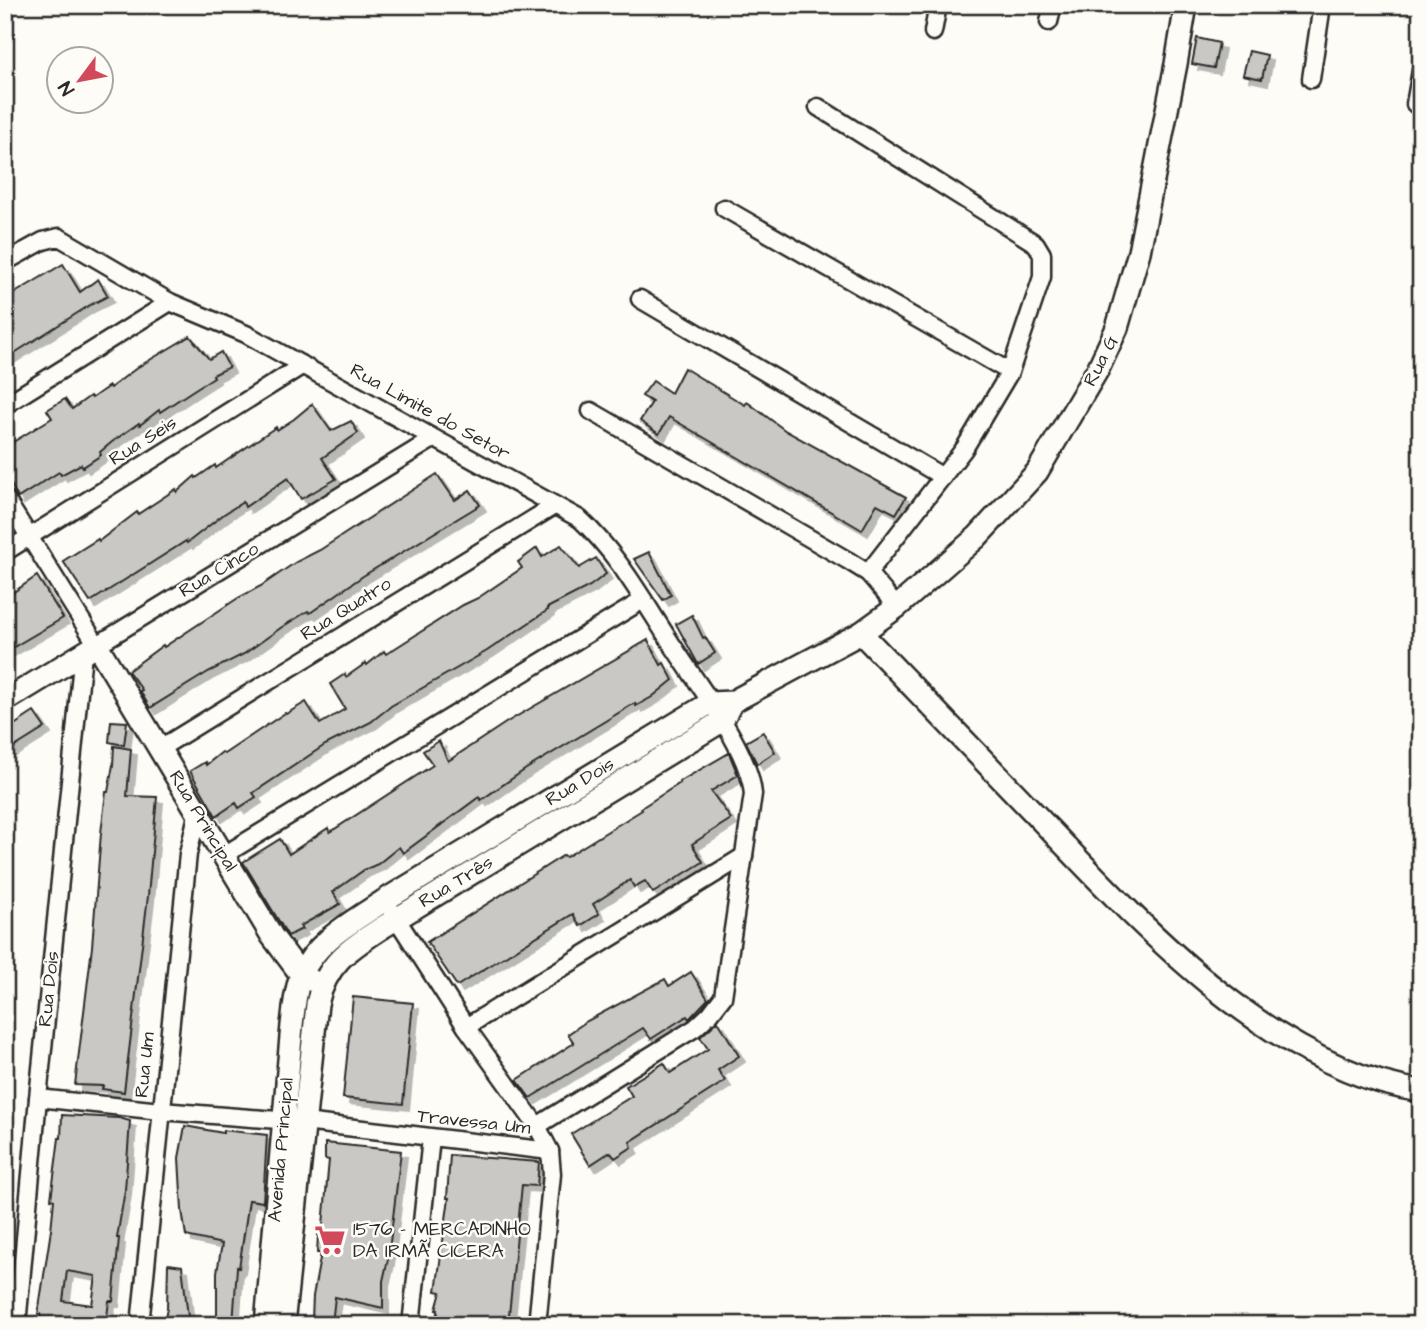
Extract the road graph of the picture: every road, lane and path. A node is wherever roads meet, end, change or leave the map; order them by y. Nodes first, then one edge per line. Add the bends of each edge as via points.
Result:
1 (937, 5) edge
2 (1053, 5) edge
3 (1185, 5) edge
4 (1322, 5) edge
5 (1049, 22) dead end
6 (933, 32) dead end
7 (1421, 71) edge
8 (1311, 79) dead end
9 (1415, 104) dead end
10 (818, 107) dead end
11 (724, 208) dead end
12 (5, 262) edge
13 (640, 299) dead end
14 (170, 302) junction
15 (303, 365) junction
16 (1010, 372) junction
17 (5, 405) edge
18 (591, 411) dead end
19 (433, 439) junction
20 (943, 477) junction
21 (5, 498) edge
22 (554, 506) junction
23 (30, 537) junction
24 (5, 552) edge
25 (867, 573) junction
26 (643, 600) junction
27 (897, 607) junction
28 (861, 633) junction
29 (90, 649) junction
30 (5, 701) edge
31 (733, 702) junction
32 (710, 703) junction
33 (722, 721) junction
34 (159, 749) junction
35 (198, 811) junction
36 (224, 855) junction
37 (744, 856) junction
38 (390, 909) junction
39 (302, 976) junction
40 (321, 984) junction
41 (466, 1027) junction
42 (1421, 1091) edge
43 (38, 1098) junction
44 (161, 1111) junction
45 (294, 1121) junction
46 (537, 1126) junction
47 (431, 1139) junction
48 (550, 1151) junction
49 (17, 1325) edge
50 (140, 1325) edge
51 (266, 1325) edge
52 (283, 1325) edge
53 (411, 1325) edge
54 (537, 1325) edge

1 - 6 street
2 - 5 street
3 - 27 street, Rua G via 1139,252 1117,328 1098,369 1037,471 977,537
4 - 8 street
7 - 9 street
10 - 16 street via 1036,244 1042,254 1042,276
11 - 16 street
12 - 14 street, Rua Limite do Setor via 59,237
13 - 20 street
14 - 15 street, Rua Limite do Setor via 246,334
14 - 17 street
15 - 19 street, Rua Limite do Setor
15 - 23 street, Rua Seis
16 - 20 street
18 - 25 street
19 - 22 street, Rua Limite do Setor
19 - 29 street, Rua Cinco
20 - 25 street
21 - 23 street
22 - 26 street, Rua Limite do Setor via 580,519 599,537
22 - 34 street, Rua Quatro
23 - 24 street, Rua Seis
23 - 29 street
25 - 27 street
26 - 32 street, Rua Limite do Setor
26 - 36 street
27 - 28 street, Rua G
28 - 31 street, Rua Dois
28 - 42 street via 1081,862 1230,1002 1293,1044 1353,1074
29 - 30 street, Rua Cinco
29 - 34 street, Rua Principal
29 - 43 street, Rua Dois
31 - 32 street, Rua Dois
31 - 33 street
32 - 33 street, Rua Limite do Setor
32 - 38 street, Rua Dois
33 - 37 street via 752,780
33 - 38 street, Rua Três
34 - 35 street, Rua Principal
35 - 36 street, Rua Principal
35 - 44 street, Rua Um via 188,854
36 - 39 street, Rua Principal via 272,936
37 - 41 street
37 - 46 street via 723,997 710,1014 695,1028
38 - 39 street, Rua Dois via 325,943
38 - 40 street, Rua Três via 341,957
38 - 41 street
39 - 40 street
39 - 45 street, Avenida Principal via 292,1025
40 - 45 street, Rua Três
41 - 46 street
43 - 44 street, Travessa Um
43 - 49 street, Rua Dois
44 - 45 street, Travessa Um
44 - 50 street, Rua Um
45 - 47 street, Travessa Um
45 - 51 street, Avenida Principal
45 - 52 street, Avenida Principal
46 - 48 street
47 - 48 street, Travessa Um
47 - 53 street
48 - 54 street, Travessa Um via 552,1174

